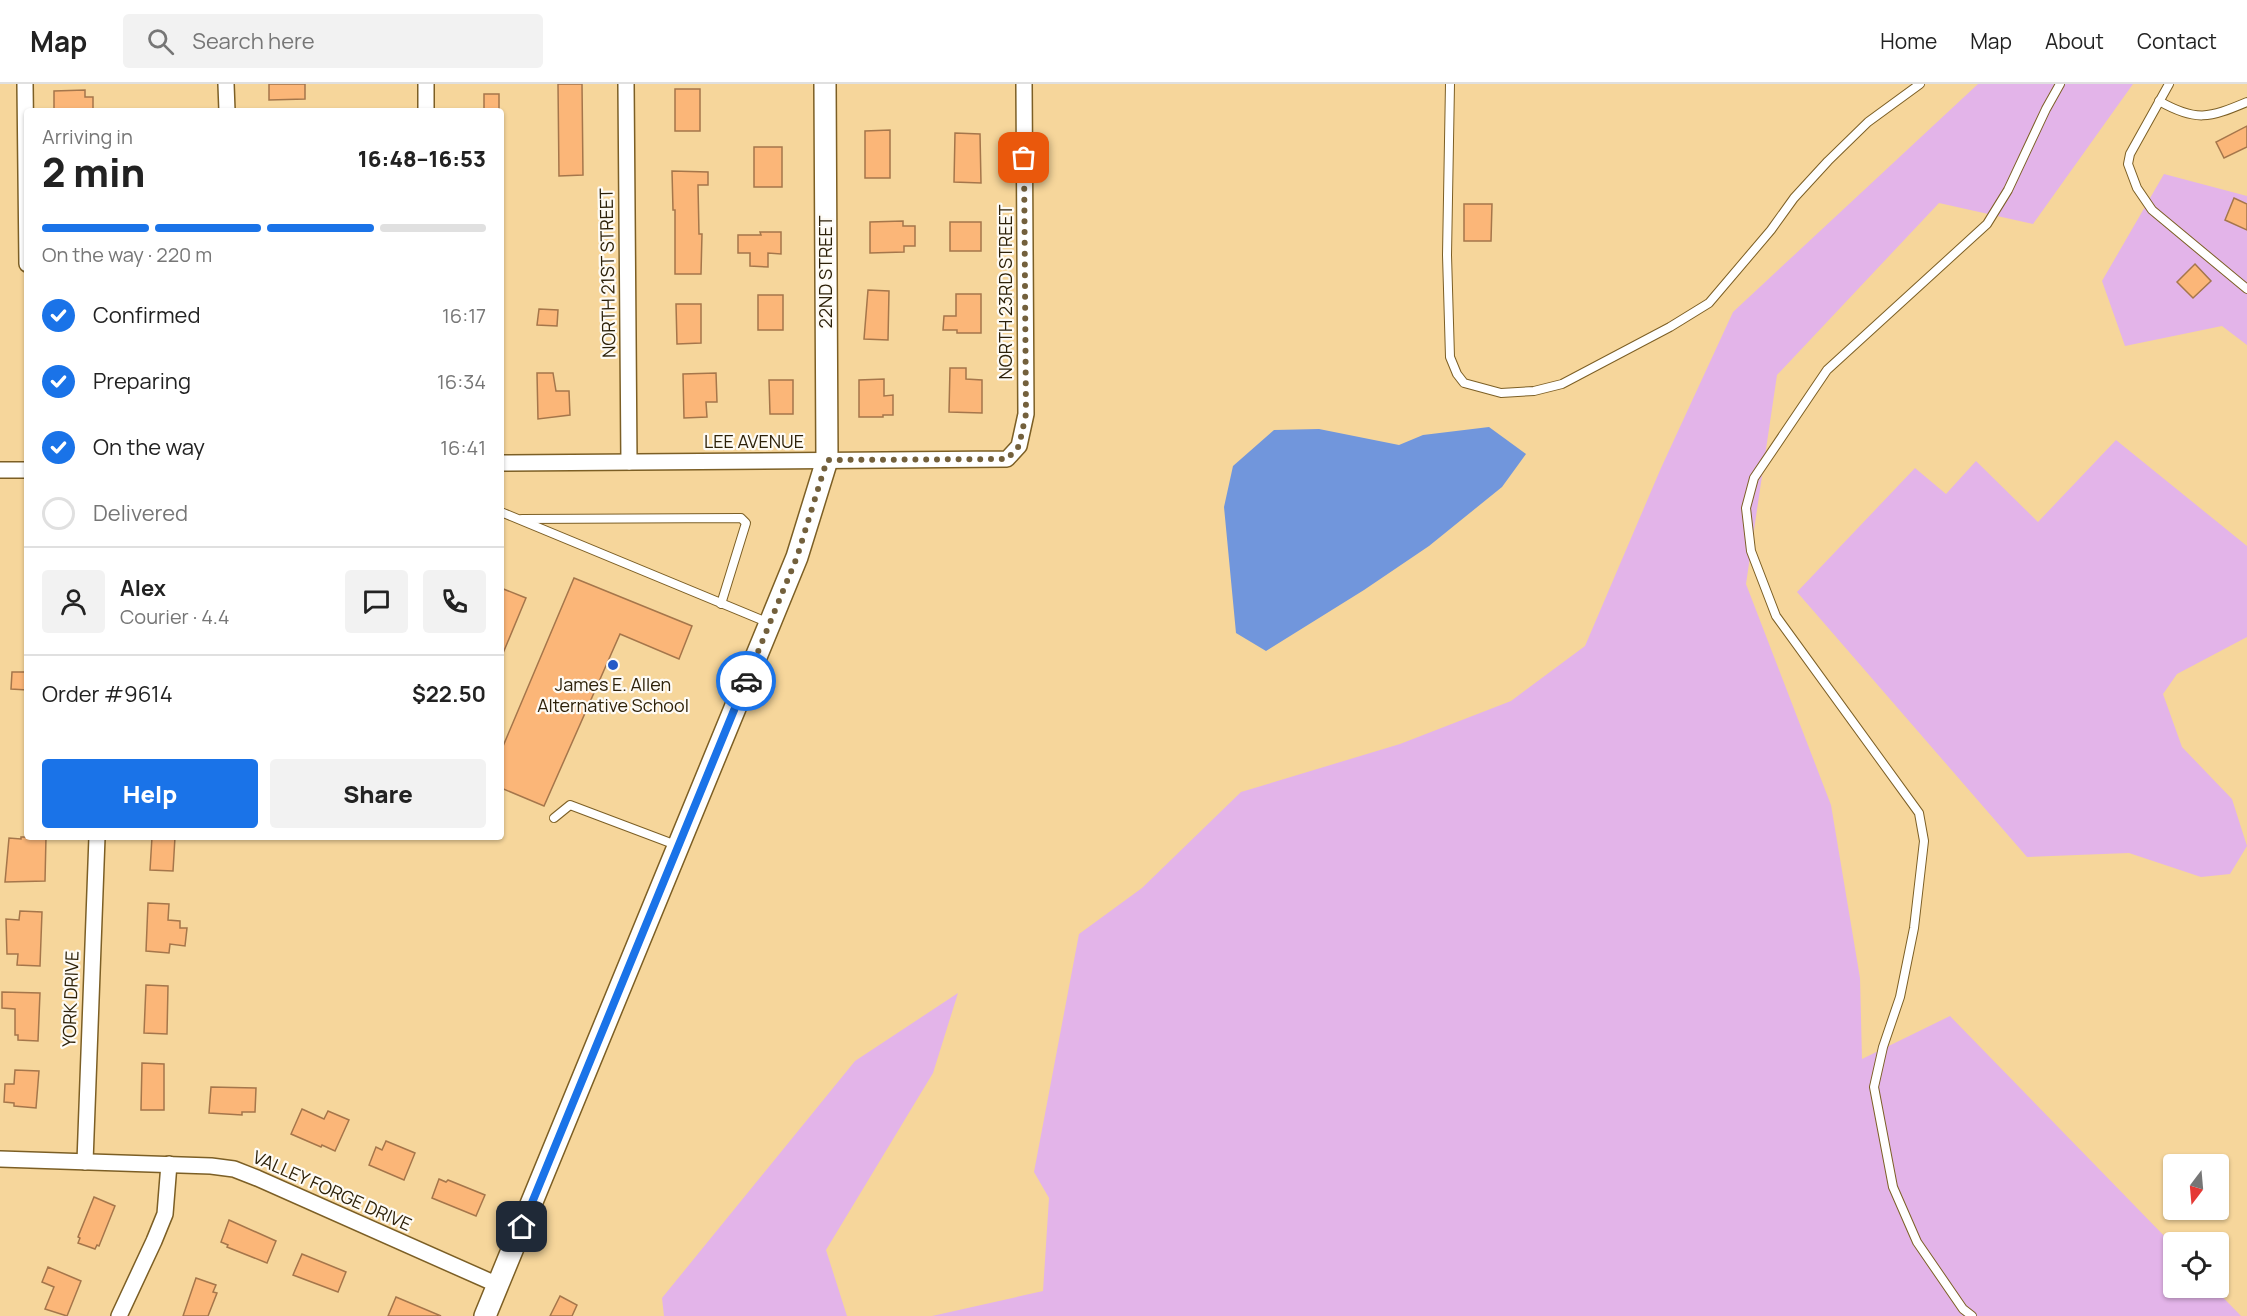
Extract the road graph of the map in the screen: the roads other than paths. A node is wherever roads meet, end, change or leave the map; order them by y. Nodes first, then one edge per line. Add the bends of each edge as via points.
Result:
1 (25, 84) edge
2 (226, 84) edge
3 (426, 84) edge
4 (626, 84) edge
5 (825, 84) edge
6 (1024, 84) edge
7 (1450, 84) edge
8 (1920, 84) edge
9 (2060, 84) edge
10 (2169, 84) edge
11 (2159, 101) junction
12 (2247, 102) edge
13 (25, 108) edge
14 (227, 108) edge
15 (426, 108) edge
16 (2247, 289) edge
17 (1007, 459) joint
18 (827, 460) junction
19 (629, 462) junction
20 (504, 463) edge
21 (0, 470) edge
22 (24, 470) edge
23 (504, 513) edge
24 (522, 519) junction
25 (721, 604) junction
26 (770, 623) junction
27 (554, 819) dead end
28 (97, 840) edge
29 (678, 846) junction
30 (0, 1159) edge
31 (85, 1162) junction
32 (169, 1164) junction
33 (498, 1285) junction
34 (119, 1316) edge
35 (485, 1316) edge
36 (1971, 1316) edge

1 - 13 street
2 - 14 street
3 - 15 street
4 - 19 street, NORTH 21ST STREET
5 - 18 street, 22ND STREET
6 - 17 street, NORTH 23RD STREET via 1026,414 1019,446
7 - 8 lane via 1447,255 1450,357 1464,383 1501,393 1562,384 1709,303 1828,161 1868,122
9 - 36 lane via 1988,224 1827,370 1754,478 1746,508 1750,551 1776,615 1919,813 1924,841 1914,928 1900,997 1874,1087 1893,1187 1917,1242
10 - 11 lane
11 - 12 lane via 2196,117 2218,114
11 - 16 lane via 2133,146 2128,164 2139,193 2152,210
17 - 18 street, LEE AVENUE
18 - 19 street, LEE AVENUE
18 - 26 street, 22ND STREET via 797,557
19 - 20 street, LEE AVENUE
21 - 22 street
23 - 24 lane
24 - 25 lane
24 - 25 lane via 741,518 746,523
25 - 26 lane
26 - 29 street, 22ND STREET
27 - 29 lane via 570,805
28 - 31 street, YORK DRIVE
29 - 33 street, 22ND STREET
30 - 31 street, VALLEY FORGE DRIVE
31 - 32 street, VALLEY FORGE DRIVE
32 - 33 street, VALLEY FORGE DRIVE via 234,1169
32 - 34 street via 165,1214
33 - 35 street, 22ND STREET

